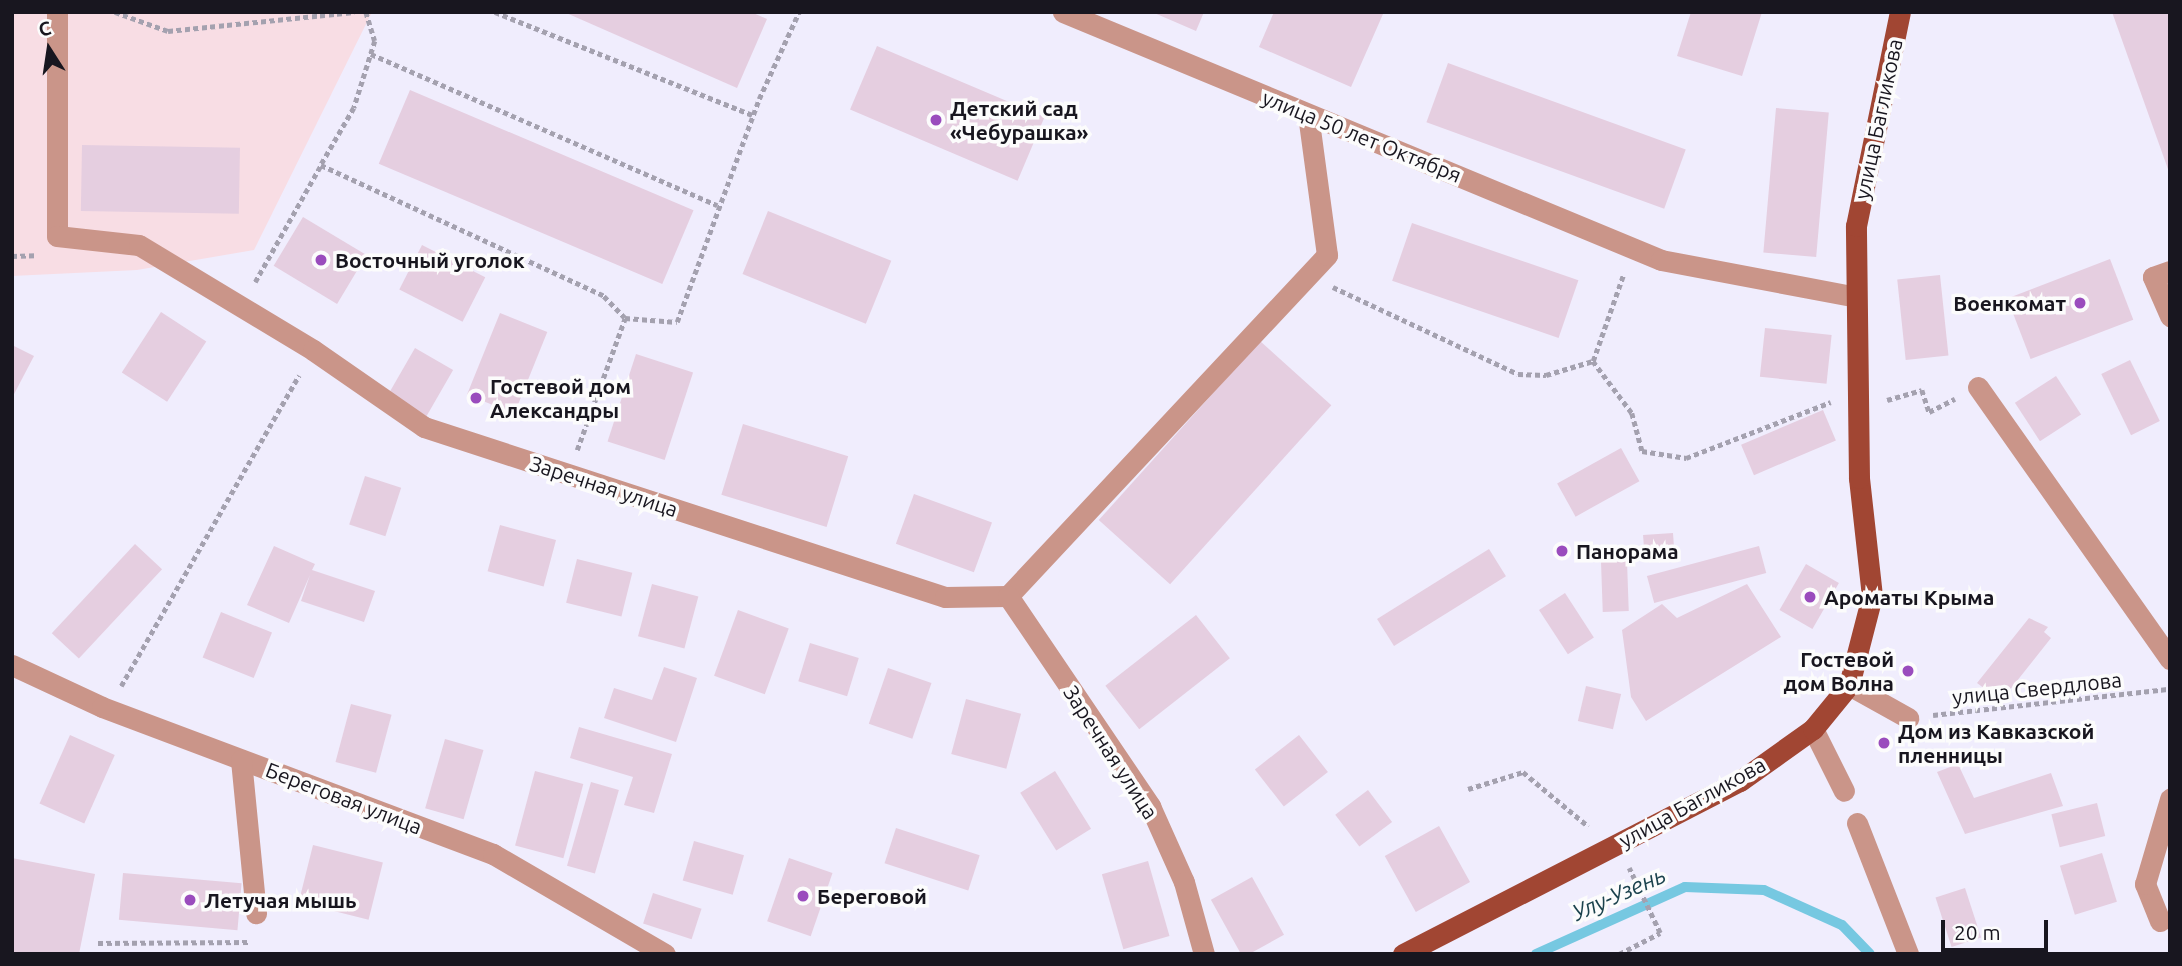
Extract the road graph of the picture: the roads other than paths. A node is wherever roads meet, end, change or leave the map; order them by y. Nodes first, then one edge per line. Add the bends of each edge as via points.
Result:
1 (57, 12) edge
2 (1063, 12) edge
3 (1900, 12) edge
4 (1308, 114) junction
5 (2170, 271) edge
6 (1856, 297) junction
7 (2170, 316) edge
8 (1978, 387) road end
9 (1007, 596) junction
10 (2170, 659) edge
11 (12, 665) edge
12 (1849, 685) junction
13 (1908, 718) road end
14 (1813, 729) junction
15 (241, 760) junction
16 (1844, 791) dead end
17 (2170, 799) edge
18 (1857, 822) dead end
19 (256, 913) road end
20 (2160, 921) dead end
21 (665, 954) edge
22 (1204, 954) edge
23 (1403, 954) edge
24 (1908, 954) edge

1 - 9 street, Заречная улица via 57,236 139,245 313,349 424,427 945,597
2 - 4 street, улица 50 лет Октября
3 - 6 main road, улица Багликова via 1856,226
4 - 6 street, улица 50 лет Октября via 1661,260
4 - 9 street via 1327,255
5 - 7 street via 2153,277
6 - 12 main road, улица Багликова via 1858,401 1872,597
8 - 10 street
9 - 22 street, Заречная улица via 1150,806 1184,882
11 - 15 street, Береговая улица via 102,707
12 - 13 street
12 - 14 main road, улица Багликова
14 - 16 street
14 - 23 main road, улица Багликова via 1740,781
15 - 19 street
15 - 21 street, Береговая улица via 493,854
17 - 20 street via 2145,884
18 - 24 street

